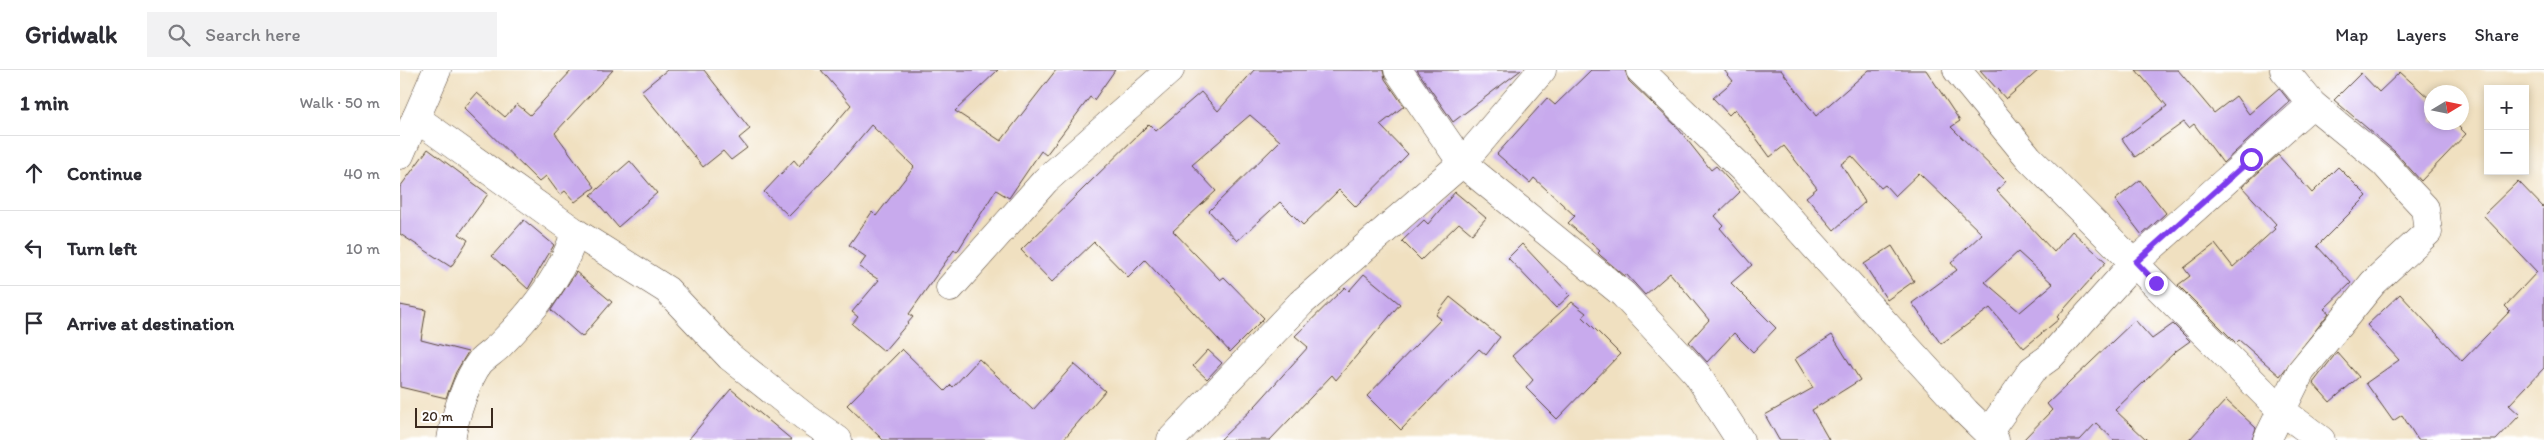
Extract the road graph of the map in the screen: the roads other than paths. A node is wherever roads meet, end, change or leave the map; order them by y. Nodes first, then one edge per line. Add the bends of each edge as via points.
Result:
1 (437, 70) edge
2 (1170, 70) edge
3 (1398, 70) edge
4 (1542, 70) edge
5 (1640, 70) edge
6 (1957, 70) edge
7 (2284, 70) edge
8 (2312, 104) junction
9 (416, 118) junction
10 (400, 155) edge
11 (1462, 163) junction
12 (575, 232) junction
13 (2136, 262) junction
14 (950, 288) dead end
15 (2281, 410) junction
16 (1992, 437) edge
17 (451, 440) edge
18 (838, 440) edge
19 (1171, 440) edge
20 (1740, 440) edge
21 (2267, 440) edge
22 (2321, 440) edge

1 - 9 street
2 - 14 street via 1045,181
3 - 11 street
4 - 11 street
5 - 16 street via 1756,182
6 - 13 street via 2029,158
7 - 8 street
8 - 13 street
8 - 15 street via 2384,163 2425,208 2428,232 2366,291 2301,371
9 - 10 street
9 - 12 street
11 - 19 street via 1301,303
11 - 20 street via 1623,294 1697,374
12 - 17 street via 568,256 547,289 501,344 480,363 455,418
12 - 18 street via 667,290 730,356
13 - 15 street
13 - 16 street via 2050,357 2032,370
15 - 21 street
15 - 22 street

